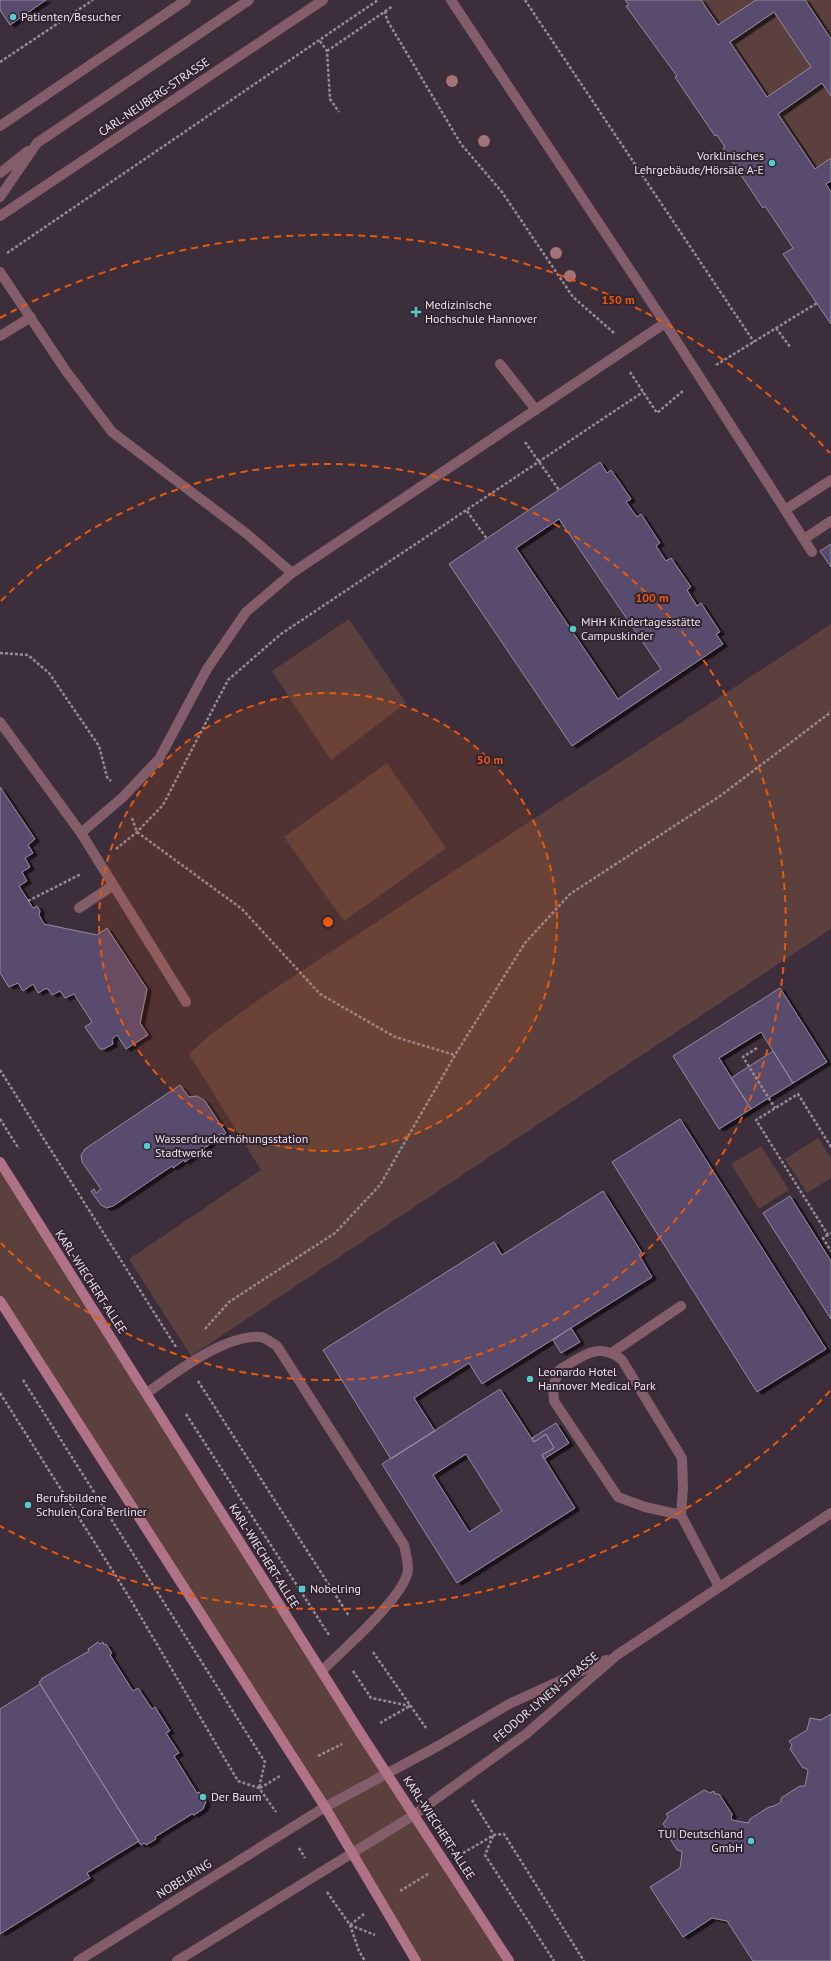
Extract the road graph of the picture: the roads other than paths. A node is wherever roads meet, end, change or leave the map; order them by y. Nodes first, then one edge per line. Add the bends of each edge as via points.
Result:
1 (186, 0) edge
2 (249, 0) edge
3 (323, 0) edge
4 (451, 0) edge
5 (0, 126) edge
6 (37, 143) junction
7 (0, 173) edge
8 (0, 197) edge
9 (0, 216) edge
10 (0, 272) edge
11 (31, 317) junction
12 (665, 323) junction
13 (0, 336) edge
14 (500, 364) dead end
15 (536, 410) junction
16 (831, 480) edge
17 (785, 510) junction
18 (831, 521) edge
19 (804, 539) junction
20 (812, 552) dead end
21 (292, 574) junction
22 (0, 722) edge
23 (81, 833) junction
24 (112, 886) junction
25 (79, 908) dead end
26 (186, 1002) dead end
27 (0, 1162) edge
28 (0, 1302) edge
29 (681, 1306) dead end
30 (613, 1352) junction
31 (147, 1393) junction
32 (831, 1513) edge
33 (681, 1515) junction
34 (719, 1586) junction
35 (617, 1655) junction
36 (322, 1671) junction
37 (388, 1773) junction
38 (325, 1807) junction
39 (414, 1815) junction
40 (351, 1852) junction
41 (78, 1961) edge
42 (177, 1961) edge
43 (416, 1961) edge
44 (509, 1961) edge

1 - 5 street
2 - 6 street
3 - 9 street, CARL-NEUBERG-STRASSE
4 - 12 street
6 - 7 street
6 - 8 street
10 - 11 street
11 - 13 street
11 - 21 street via 66,371 112,432 247,534
12 - 15 street
12 - 17 street
14 - 15 street
15 - 21 street
16 - 17 street
17 - 19 street
18 - 19 street
19 - 20 street
21 - 23 street via 246,612 207,669 159,759 123,797
22 - 23 street
23 - 24 street
24 - 25 street
24 - 26 street
27 - 31 main road, KARL-WIECHERT-ALLEE
28 - 38 main road
29 - 30 street
30 - 33 street via 622,1360 682,1458
30 - 33 street via 593,1350 559,1370 553,1387 554,1401 618,1497 645,1507
31 - 36 main road, KARL-WIECHERT-ALLEE
31 - 36 street via 187,1364 232,1341 246,1337 263,1337 277,1346 404,1545 408,1570 399,1591
32 - 34 street, FEODOR-LYNEN-STRASSE
33 - 34 street
34 - 35 street, FEODOR-LYNEN-STRASSE
35 - 37 street, FEODOR-LYNEN-STRASSE via 509,1704
35 - 39 street, FEODOR-LYNEN-STRASSE via 526,1734
36 - 37 main road, KARL-WIECHERT-ALLEE
37 - 38 street, NOBELRING
37 - 39 main road, KARL-WIECHERT-ALLEE
38 - 40 main road
38 - 41 street, NOBELRING
39 - 40 street
39 - 44 main road, KARL-WIECHERT-ALLEE
40 - 42 street
40 - 43 main road

